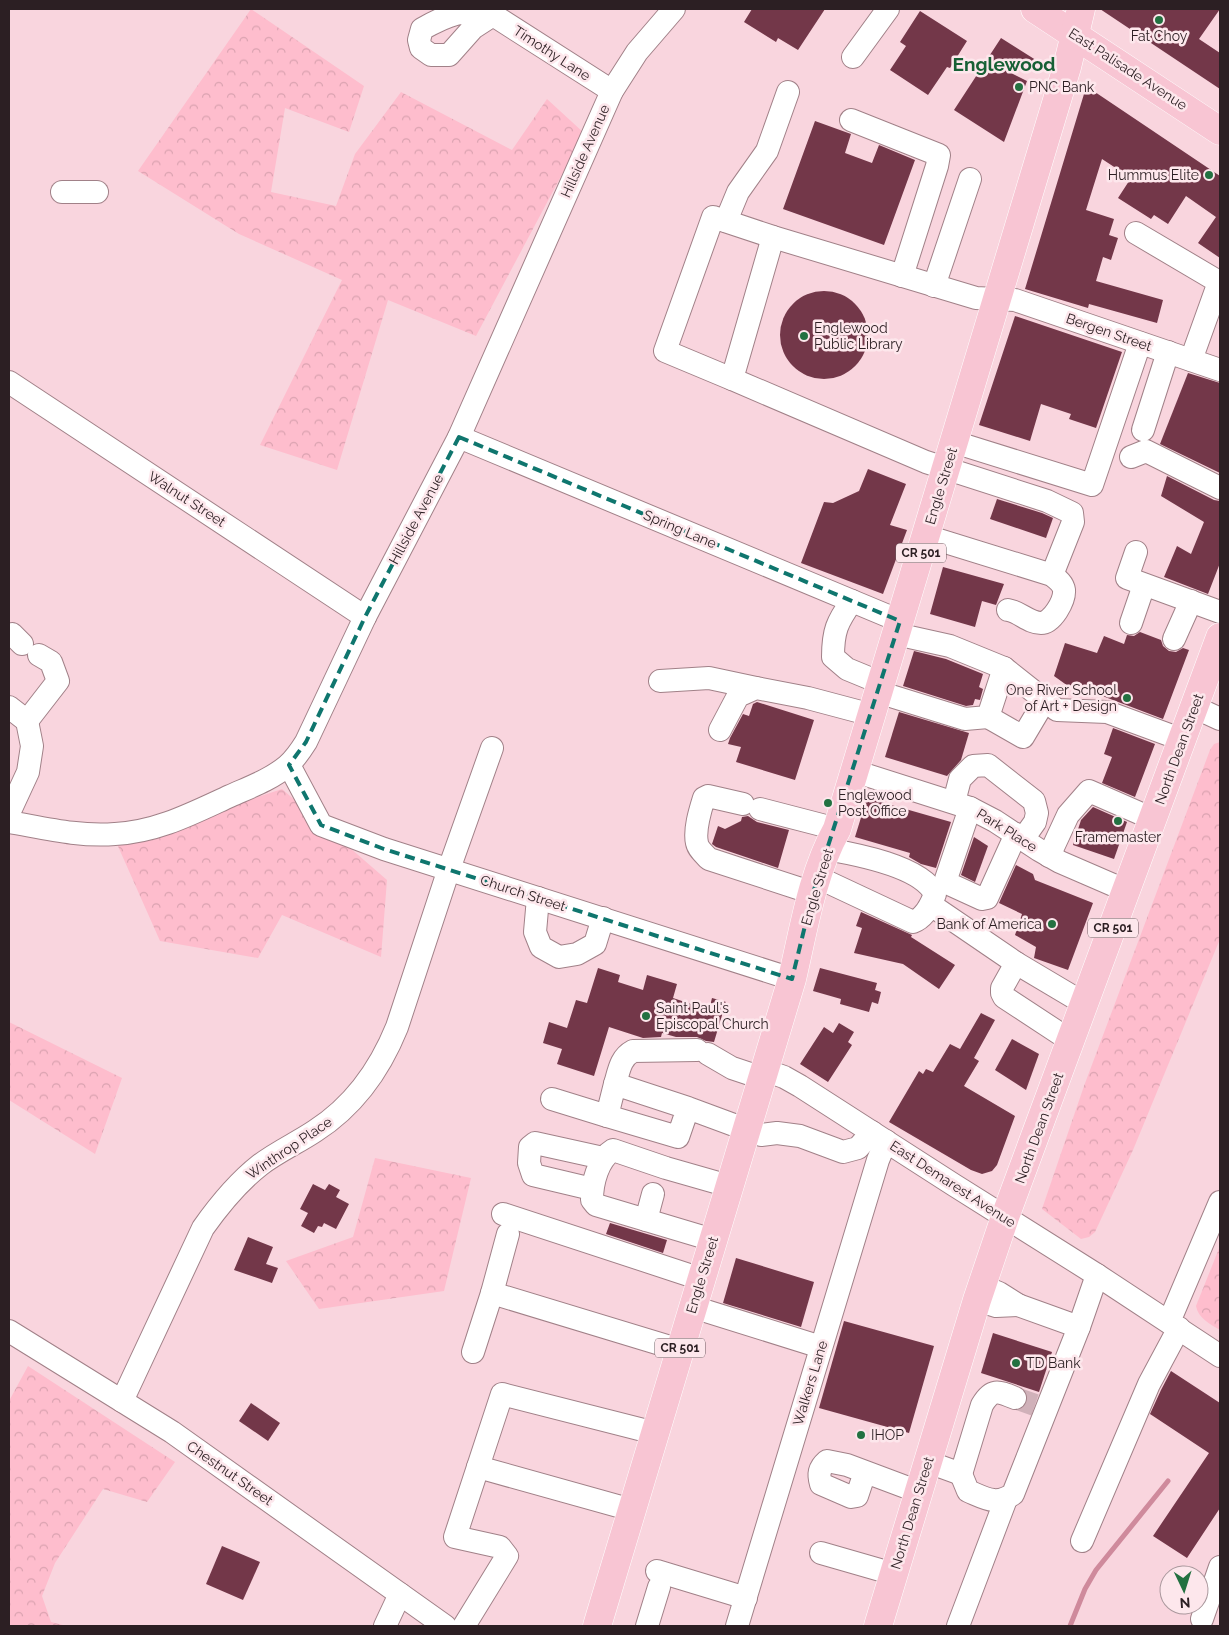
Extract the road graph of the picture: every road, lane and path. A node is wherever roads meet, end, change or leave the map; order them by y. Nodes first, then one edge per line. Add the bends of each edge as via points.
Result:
1 (674, 9) edge
2 (888, 9) edge
3 (1035, 9) edge
4 (493, 15) dead end
5 (1078, 22) edge
6 (853, 57) dead end
7 (612, 91) junction
8 (788, 92) dead end
9 (851, 120) dead end
10 (1220, 131) edge
11 (970, 179) dead end
12 (62, 192) dead end
13 (97, 192) dead end
14 (726, 221) junction
15 (1136, 233) dead end
16 (774, 237) junction
17 (902, 276) junction
18 (934, 286) junction
19 (997, 299) junction
20 (1140, 343) junction
21 (1168, 352) junction
22 (1191, 360) junction
23 (1220, 370) edge
24 (732, 379) junction
25 (9, 382) edge
26 (1143, 430) dead end
27 (459, 437) junction
28 (954, 442) junction
29 (1131, 457) dead end
30 (946, 469) junction
31 (1220, 488) edge
32 (926, 536) junction
33 (1136, 552) dead end
34 (1052, 575) junction
35 (1144, 585) junction
36 (852, 601) junction
37 (1191, 601) junction
38 (1008, 610) dead end
39 (1220, 612) edge
40 (365, 617) junction
41 (1131, 623) dead end
42 (898, 627) junction
43 (1220, 638) edge
44 (1174, 639) dead end
45 (24, 644) edge
46 (1004, 668) junction
47 (660, 681) dead end
48 (756, 688) junction
49 (877, 697) junction
50 (1051, 705) junction
51 (9, 707) edge
52 (1194, 707) junction
53 (988, 717) junction
54 (1220, 720) edge
55 (27, 721) junction
56 (720, 730) dead end
57 (1183, 740) junction
58 (492, 748) dead end
59 (289, 765) junction
60 (854, 771) junction
61 (962, 805) junction
62 (9, 812) edge
63 (1154, 819) junction
64 (9, 822) edge
65 (1020, 836) junction
66 (832, 839) junction
67 (1049, 856) junction
68 (449, 870) junction
69 (815, 885) junction
70 (1127, 891) junction
71 (538, 898) junction
72 (931, 904) junction
73 (603, 918) junction
74 (1016, 963) junction
75 (792, 978) junction
76 (1085, 1004) junction
77 (1071, 1041) junction
78 (763, 1074) junction
79 (615, 1084) junction
80 (552, 1099) dead end
81 (688, 1108) junction
82 (607, 1116) junction
83 (746, 1130) junction
84 (879, 1136) junction
85 (603, 1158) junction
86 (657, 1182) junction
87 (729, 1186) junction
88 (592, 1189) junction
89 (1220, 1202) edge
90 (1005, 1217) junction
91 (646, 1220) junction
92 (713, 1240) junction
93 (1097, 1275) junction
94 (701, 1279) junction
95 (492, 1293) junction
96 (980, 1293) junction
97 (693, 1307) junction
98 (1174, 1325) junction
99 (1079, 1327) junction
100 (9, 1331) edge
101 (821, 1347) junction
102 (680, 1350) junction
103 (473, 1352) dead end
104 (1220, 1356) edge
105 (122, 1401) junction
106 (1032, 1404) junction
107 (655, 1433) junction
108 (928, 1462) junction
109 (478, 1467) junction
110 (865, 1472) dead end
111 (961, 1474) junction
112 (919, 1492) junction
113 (1006, 1499) junction
114 (632, 1510) junction
115 (1082, 1540) dead end
116 (821, 1553) dead end
117 (1220, 1567) edge
118 (894, 1574) junction
119 (400, 1594) junction
120 (746, 1598) junction
121 (1202, 1619) dead end
122 (385, 1626) edge
123 (445, 1626) edge
124 (464, 1626) edge
125 (596, 1626) edge
126 (647, 1626) edge
127 (737, 1626) edge
128 (878, 1626) edge
129 (958, 1626) edge

1 - 7 street, Hillside Avenue via 637,52
2 - 6 street
3 - 5 main road, East Palisade Avenue
4 - 7 street, Timothy Lane
5 - 10 main road, East Palisade Avenue
5 - 19 main road, Engle Street / CR 501
7 - 27 street, Hillside Avenue
8 - 14 street via 767,151 738,192
9 - 17 street via 939,155
11 - 18 street
12 - 13 street
14 - 16 street, Bergen Street
14 - 24 street via 713,217 665,351
15 - 22 street via 1219,282
16 - 17 street, Bergen Street
16 - 24 street
17 - 18 street, Bergen Street
18 - 19 street, Bergen Street via 976,298
19 - 20 street, Bergen Street via 1015,300
19 - 28 main road, Engle Street / CR 501
20 - 21 street, Bergen Street
20 - 28 street via 1092,485
21 - 22 street, Bergen Street
21 - 26 street
22 - 23 street, Bergen Street
24 - 30 street
25 - 40 street, Walnut Street
27 - 36 street, Spring Lane
27 - 40 street, Hillside Avenue
28 - 30 main road, Engle Street / CR 501
29 - 31 street via 1146,450
30 - 32 main road, Engle Street / CR 501
30 - 34 street via 1072,512 1073,522
32 - 34 street
32 - 42 main road, Engle Street / CR 501
33 - 35 street via 1127,578
34 - 38 street via 1064,592 1050,619 1042,623 1032,622
35 - 37 street
35 - 41 street
36 - 42 street, Spring Lane
36 - 49 street via 833,637 832,657
37 - 39 street
37 - 44 street
40 - 59 street, Hillside Avenue via 306,742
42 - 46 street, Spring Lane
42 - 49 main road, Engle Street / CR 501
43 - 52 main road, North Dean Street / CR 501
45 - 55 street via 50,662 58,681
46 - 50 street, Spring Lane
46 - 53 street
47 - 48 street via 709,678
48 - 49 street via 808,698
48 - 56 street via 738,696
49 - 53 street via 965,719
49 - 60 main road, Engle Street / CR 501
50 - 53 street via 1023,737
50 - 57 street via 1107,712
51 - 55 street
52 - 54 street
52 - 57 main road, North Dean Street / CR 501
55 - 62 street via 32,746 28,772
57 - 63 main road, North Dean Street / CR 501
58 - 68 street, Winthrop Place
59 - 64 street, Hillside Avenue via 270,778 176,821 144,830 85,834
59 - 68 street, Church Street via 321,825
60 - 61 street, Park Place
60 - 66 main road, Engle Street / CR 501
61 - 65 street, Park Place
61 - 65 street via 960,779 973,766 988,765 1034,801 1035,822
61 - 65 street via 947,884 982,899 987,898
63 - 67 street via 1089,791 1068,815
63 - 70 main road, North Dean Street / CR 501
65 - 67 street, Park Place
66 - 69 main road, Engle Street / CR 501
66 - 69 street via 752,807 708,796 704,798 697,844 710,859
66 - 72 street via 926,882 935,894
67 - 70 street, Park Place
68 - 71 street, Church Street
68 - 105 street, Winthrop Place via 397,1027 375,1072 338,1114 315,1132 260,1164 221,1202 203,1228
69 - 72 street via 909,921 918,920
69 - 75 main road, Engle Street / CR 501
70 - 76 main road, North Dean Street / CR 501
71 - 73 street, Church Street
71 - 73 street via 536,932 541,947 560,957 577,954 595,944
72 - 74 street
73 - 75 street, Church Street
74 - 76 street
74 - 77 street via 1002,988 1004,997
75 - 78 main road, Engle Street / CR 501
76 - 77 main road, North Dean Street / CR 501
77 - 90 main road, North Dean Street / CR 501
78 - 79 street, East Demarest Avenue via 732,1068 702,1052 633,1051 625,1055
78 - 83 main road, Engle Street / CR 501
78 - 84 street, East Demarest Avenue via 794,1082
79 - 81 street
79 - 82 street
80 - 82 street
81 - 82 street via 678,1138
81 - 83 street
83 - 84 street via 761,1135 800,1136 844,1152
83 - 87 main road, Engle Street / CR 501
84 - 90 street, East Demarest Avenue
84 - 101 street, Walkers Lane via 878,1160
85 - 86 street via 613,1150
85 - 88 street
85 - 88 street via 535,1143 530,1147 529,1163 533,1175
86 - 87 street
86 - 91 street
87 - 92 main road, Engle Street / CR 501
88 - 91 street via 592,1200 596,1205
89 - 98 street
90 - 93 street, East Demarest Avenue
90 - 96 main road, North Dean Street / CR 501
91 - 92 street
92 - 94 main road, Engle Street / CR 501
93 - 98 street, East Demarest Avenue
93 - 99 street
94 - 95 street via 505,1224
94 - 97 main road, Engle Street / CR 501
95 - 102 street
95 - 103 street
96 - 99 street via 999,1293 1018,1305
96 - 108 main road, North Dean Street / CR 501
97 - 101 street
97 - 102 main road, Engle Street / CR 501
98 - 104 street, East Demarest Avenue
98 - 115 street
99 - 106 street
100 - 105 street, Chestnut Street
101 - 120 street, Walkers Lane
102 - 107 main road, Engle Street / CR 501
105 - 119 street, Chestnut Street via 172,1432
106 - 111 street via 1000,1392 987,1396
106 - 113 street via 1013,1494
107 - 109 street via 502,1394
107 - 114 main road, Engle Street / CR 501
108 - 111 street
108 - 112 main road, North Dean Street / CR 501
109 - 114 street
109 - 124 street via 456,1537 500,1546 507,1556
110 - 112 street
111 - 113 street via 968,1491 994,1501
112 - 118 main road, North Dean Street / CR 501
113 - 129 street
114 - 125 main road, Engle Street / CR 501
116 - 118 street
117 - 121 street
118 - 128 main road, North Dean Street / CR 501
119 - 122 street
119 - 123 street, Chestnut Street
120 - 126 street via 658,1579
120 - 127 street, Walkers Lane

